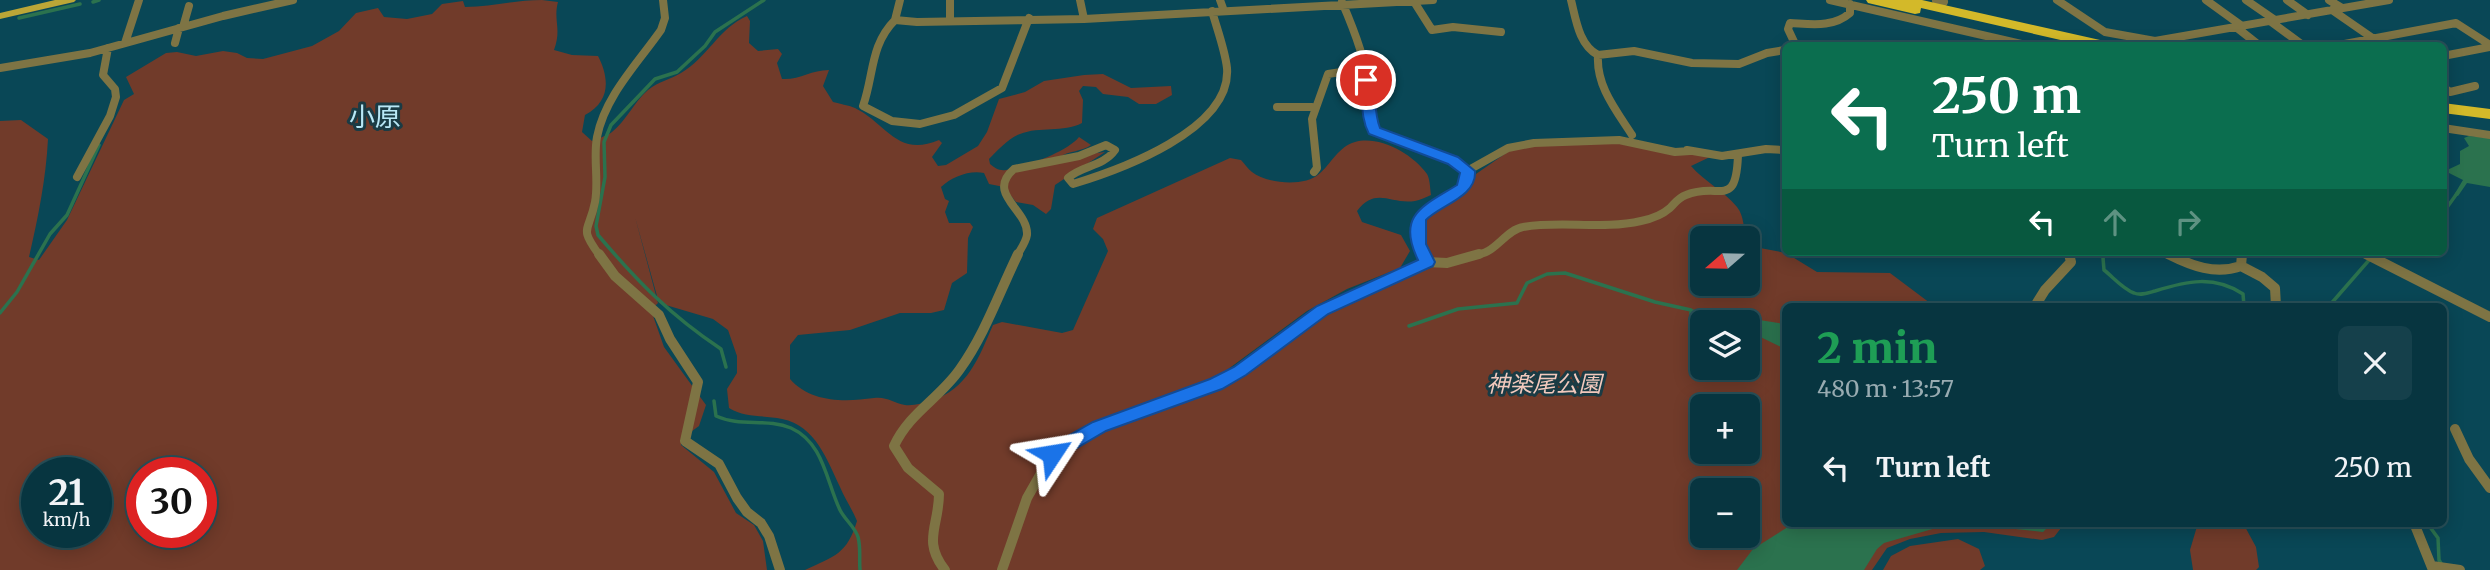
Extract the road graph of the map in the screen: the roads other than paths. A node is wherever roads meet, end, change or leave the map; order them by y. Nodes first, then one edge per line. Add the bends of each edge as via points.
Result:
1 (70, 0) edge
2 (139, 0) edge
3 (293, 0) edge
4 (663, 0) edge
5 (900, 0) edge
6 (950, 0) edge
7 (1080, 0) edge
8 (1220, 0) edge
9 (1433, 0) edge
10 (1571, 0) edge
11 (1830, 0) edge
12 (1873, 0) edge
13 (1903, 0) edge
14 (2057, 0) edge
15 (2206, 0) edge
16 (2246, 0) edge
17 (2287, 0) edge
18 (2329, 0) edge
19 (2389, 0) edge
20 (1388, 1) edge
21 (1413, 1) edge
22 (2374, 1) edge
23 (1342, 2) edge
24 (1366, 2) edge
25 (1844, 2) edge
26 (190, 6) dead end
27 (2342, 9) junction
28 (2332, 10) junction
29 (1212, 11) junction
30 (1224, 11) junction
31 (2308, 15) junction
32 (0, 16) edge
33 (1029, 18) junction
34 (1084, 19) junction
35 (895, 20) junction
36 (950, 20) junction
37 (2273, 21) junction
38 (181, 27) junction
39 (2239, 27) junction
40 (1501, 32) dead end
41 (2106, 38) edge
42 (2373, 38) junction
43 (1794, 42) edge
44 (2013, 42) edge
45 (2055, 42) edge
46 (2256, 42) edge
47 (2299, 42) edge
48 (2354, 42) edge
49 (2378, 42) edge
50 (125, 43) junction
51 (175, 43) dead end
52 (2490, 46) edge
53 (108, 48) junction
54 (1782, 50) edge
55 (1598, 55) junction
56 (2447, 55) edge
57 (1363, 62) junction
58 (0, 68) edge
59 (2475, 86) dead end
60 (2447, 90) edge
61 (2447, 101) edge
62 (2490, 106) edge
63 (1278, 107) dead end
64 (1312, 107) junction
65 (2447, 109) edge
66 (2490, 114) edge
67 (2447, 129) edge
68 (1593, 133) dead end
69 (1632, 135) junction
70 (2490, 135) edge
71 (1782, 150) edge
72 (1690, 151) junction
73 (1738, 155) junction
74 (1467, 171) junction
75 (1314, 172) dead end
76 (77, 177) dead end
77 (2070, 256) edge
78 (2171, 256) edge
79 (2242, 256) edge
80 (2370, 256) edge
81 (1427, 262) junction
82 (2242, 266) junction
83 (2037, 303) edge
84 (2276, 303) edge
85 (2490, 317) edge
86 (2455, 429) dead end
87 (2490, 488) edge
88 (2416, 527) edge
89 (2433, 568) edge
90 (780, 570) edge
91 (945, 570) edge
92 (1002, 570) edge
93 (2460, 570) edge

1 - 32 main road
2 - 50 street
3 - 38 street
4 - 90 street via 661,30 606,107 597,138 595,202 587,238 615,276 659,314 698,382 685,441 719,464 737,498 769,536
5 - 35 street
6 - 36 street
7 - 34 street
8 - 30 street
9 - 21 street
10 - 55 street via 1578,28 1589,50
11 - 25 street
12 - 45 highway
13 - 41 highway
14 - 41 street
15 - 39 street
16 - 37 street
17 - 31 street
18 - 27 street
19 - 22 street
20 - 21 street
20 - 24 street
21 - 40 street via 1432,30 1453,27
22 - 27 street
23 - 24 street
23 - 30 street
23 - 57 street
25 - 43 street via 1850,13 1838,21 1790,23
25 - 44 street
26 - 38 street
27 - 28 street
28 - 31 street
28 - 42 street
29 - 30 street
29 - 34 street
29 - 91 street via 1226,77 1215,107 1192,132 1073,184 1068,178 1072,173 1103,163 1115,150 1106,145 1006,174 1005,191 1026,227 1023,246 960,371 913,417 894,446 912,475 939,494 941,505 931,541
31 - 37 street
33 - 34 street
33 - 35 street via 1002,88 954,115 920,124 892,121 863,106 873,55
33 - 36 street
35 - 36 street
37 - 39 street
37 - 47 street
38 - 50 street
38 - 51 street
39 - 41 street via 2155,41
39 - 46 street
42 - 48 street
42 - 49 street
42 - 52 street via 2456,23
50 - 53 street
52 - 56 street
53 - 58 street
53 - 76 street via 103,75 115,86 114,108
54 - 55 street via 1739,64 1692,63 1634,51
55 - 69 street via 1601,81
57 - 64 street via 1348,71 1328,74
57 - 74 street via 1374,131 1453,160
59 - 60 street
61 - 62 highway
63 - 64 street
64 - 75 street
65 - 66 highway
67 - 70 street
68 - 69 street
69 - 72 street
71 - 73 street
72 - 73 street
72 - 74 street via 1619,139 1534,143 1508,148
73 - 81 street via 1732,187 1689,193 1657,216 1617,225 1520,227 1487,252 1447,263
74 - 81 street via 1462,188 1418,220 1418,244
77 - 83 street via 2071,262
78 - 82 street via 2204,269
79 - 82 street
80 - 85 street
81 - 92 street via 1322,310 1216,384 1099,427 1052,454 1027,498
82 - 84 street via 2275,288
86 - 87 street
88 - 89 street
89 - 93 street

